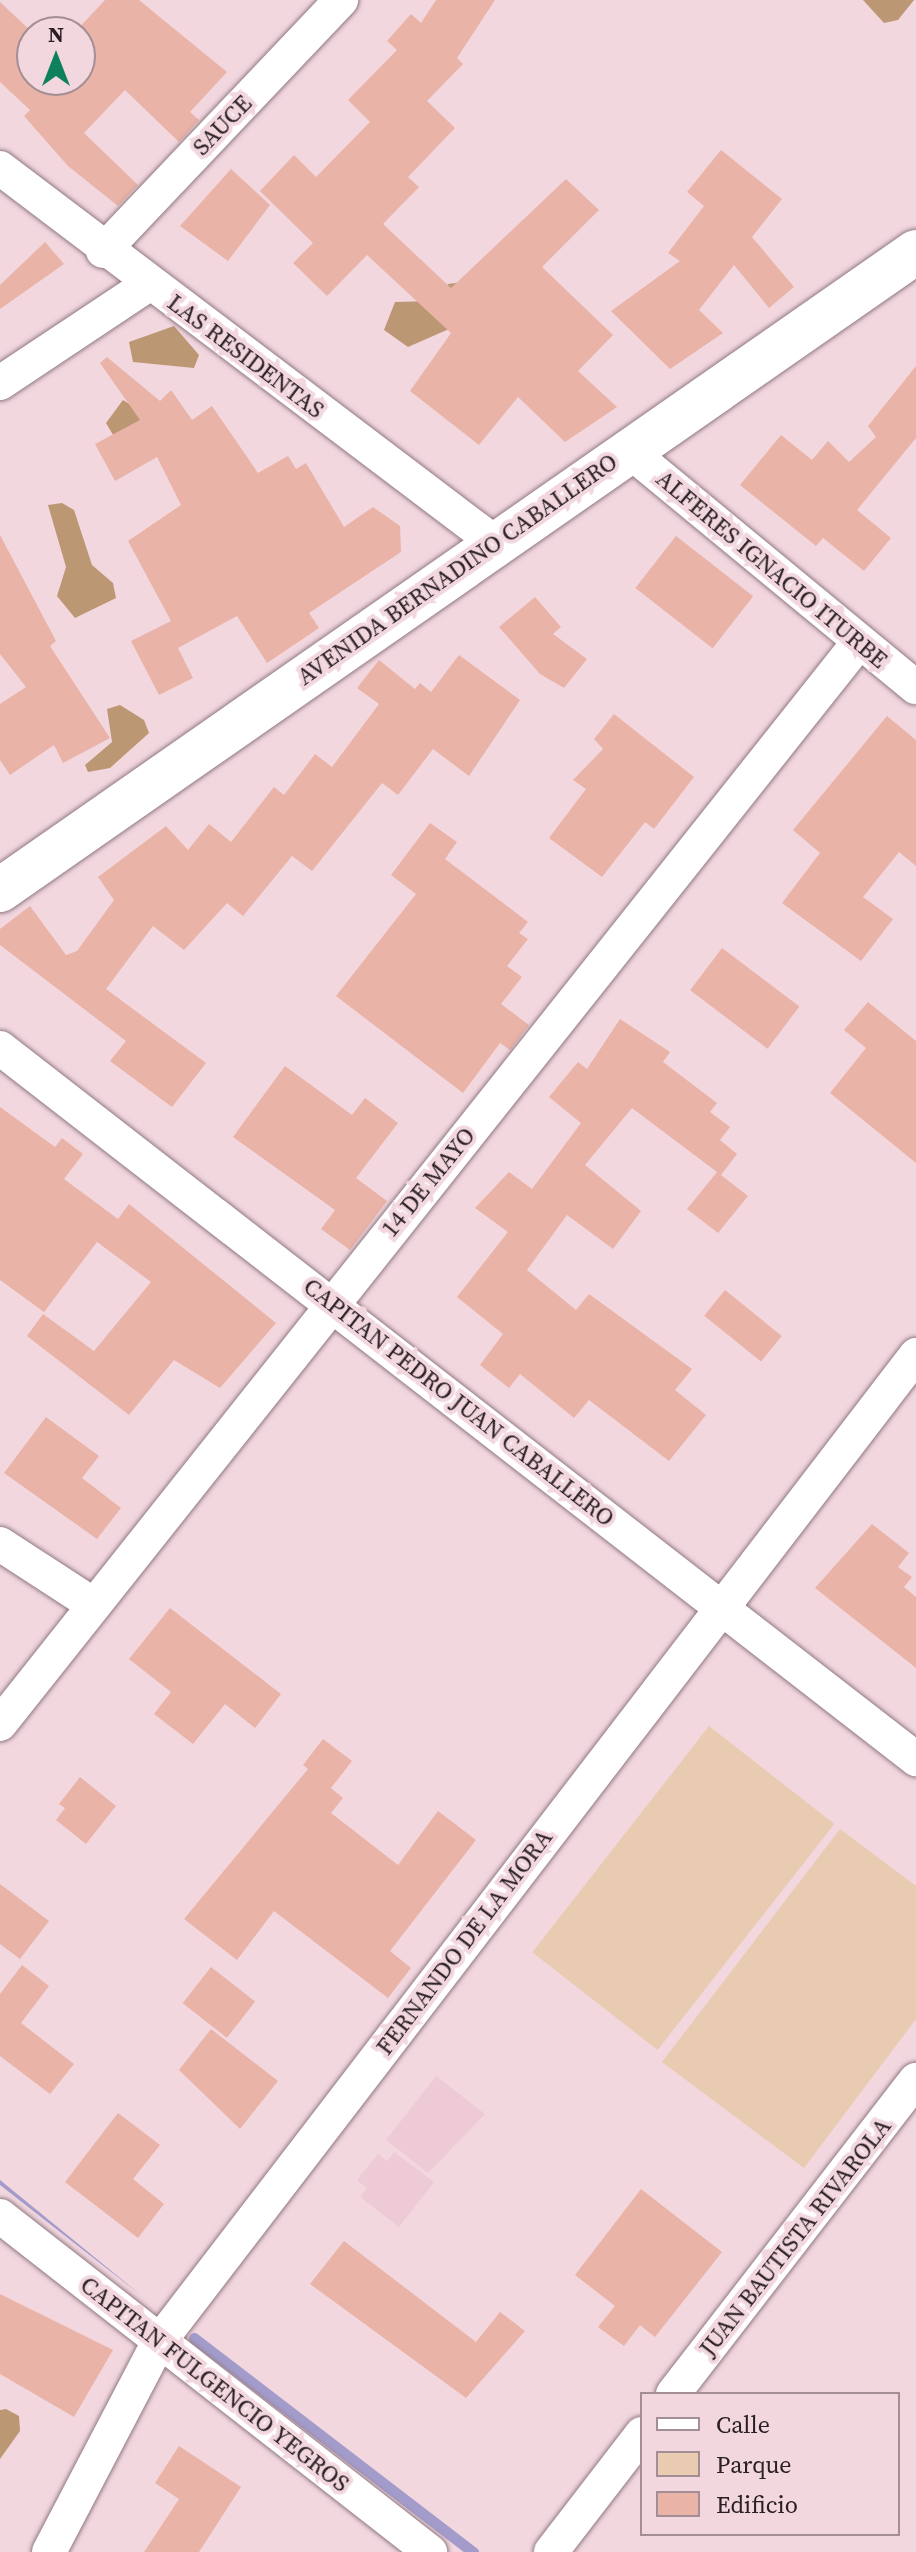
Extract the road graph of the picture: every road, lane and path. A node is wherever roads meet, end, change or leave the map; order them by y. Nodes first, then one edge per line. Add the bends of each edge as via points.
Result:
1 (341, 0) edge
2 (0, 168) edge
3 (103, 251) junction
4 (916, 252) edge
5 (149, 284) junction
6 (0, 383) edge
7 (628, 450) junction
8 (494, 542) junction
9 (859, 642) junction
10 (916, 687) edge
11 (0, 890) edge
12 (0, 1048) edge
13 (330, 1304) junction
14 (916, 1355) edge
15 (0, 1544) edge
16 (94, 1605) junction
17 (722, 1605) junction
18 (0, 1724) edge
19 (916, 1759) edge
20 (916, 2080) edge
21 (0, 2216) edge
22 (159, 2342) junction
23 (675, 2392) edge
24 (640, 2437) edge
25 (49, 2552) edge
26 (430, 2552) edge
27 (551, 2552) edge

1 - 3 street, SAUCE
2 - 3 street, LAS RESIDENTAS
3 - 5 street, LAS RESIDENTAS
4 - 7 street, AVENIDA BERNADINO CABALLERO
5 - 6 street
5 - 8 street, LAS RESIDENTAS
7 - 8 street, AVENIDA BERNADINO CABALLERO
7 - 9 street, ALFERES IGNACIO ITURBE
8 - 11 street, AVENIDA BERNADINO CABALLERO
9 - 10 street, ALFERES IGNACIO ITURBE
9 - 13 street, 14 DE MAYO
12 - 13 street, CAPITAN PEDRO JUAN CABALLERO
13 - 16 street, 14 DE MAYO
13 - 17 street, CAPITAN PEDRO JUAN CABALLERO
14 - 17 street, FERNANDO DE LA MORA
15 - 16 street
16 - 18 street, 14 DE MAYO
17 - 19 street, CAPITAN PEDRO JUAN CABALLERO
17 - 22 street, FERNANDO DE LA MORA
20 - 23 street, JUAN BAUTISTA RIVAROLA
21 - 22 street, CAPITAN FULGENCIO YEGROS
22 - 25 street, FERNANDO DE LA MORA
22 - 26 street, CAPITAN FULGENCIO YEGROS
24 - 27 street

